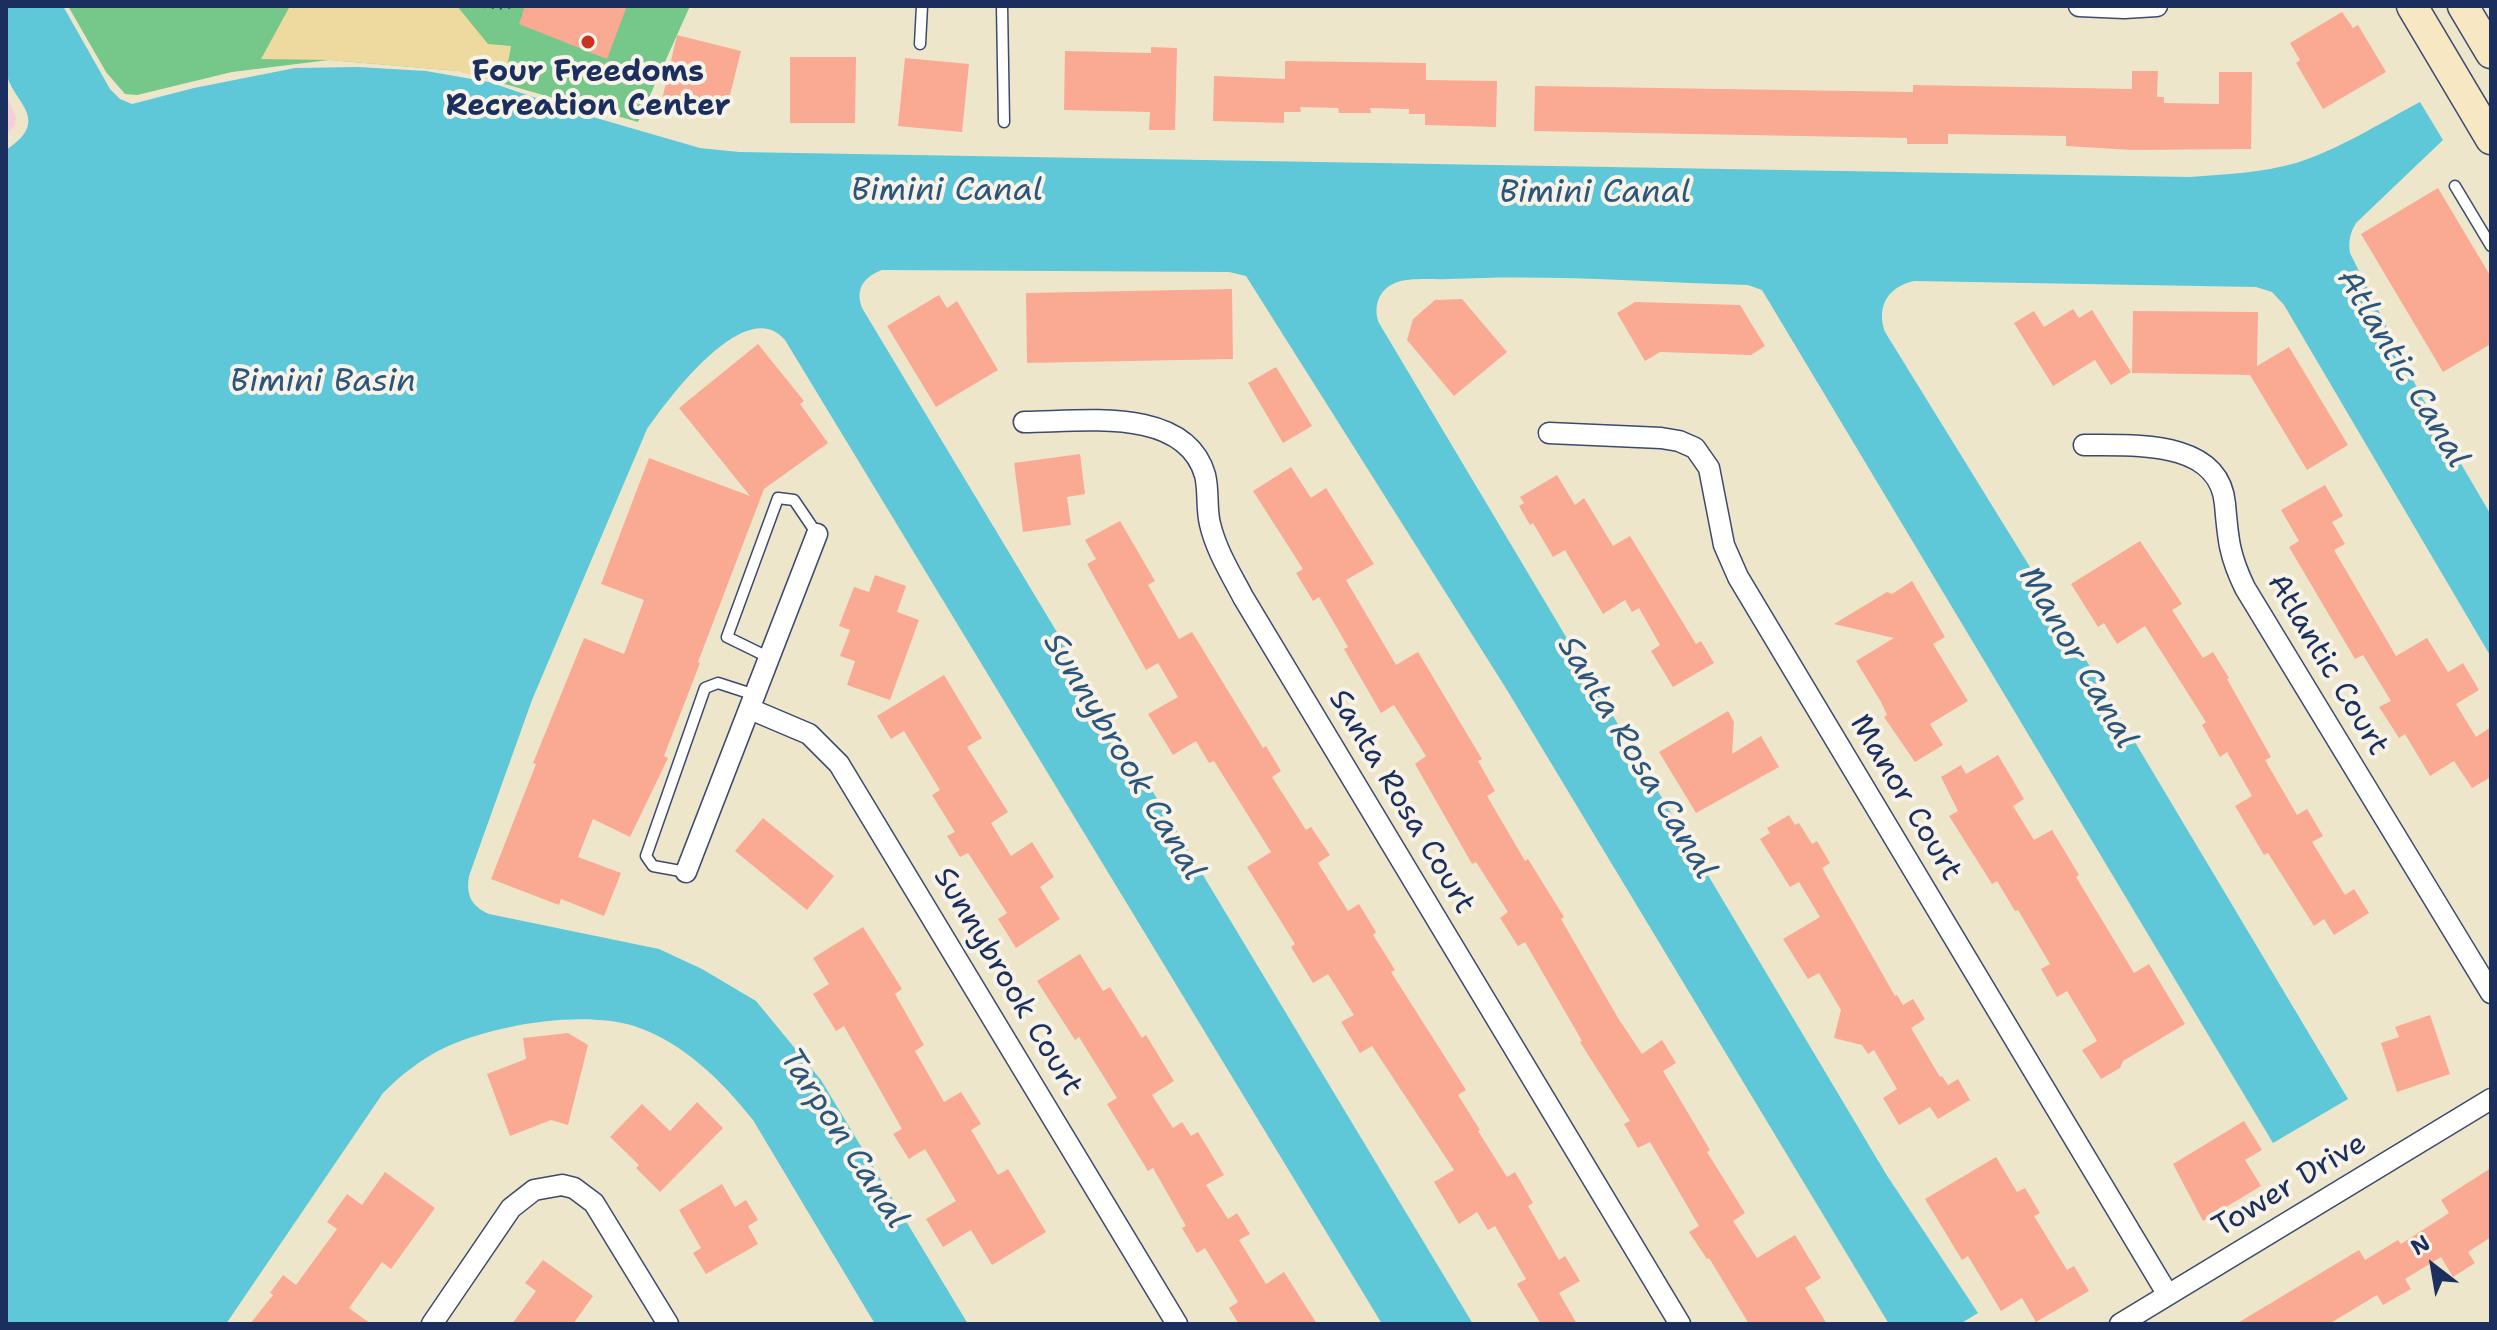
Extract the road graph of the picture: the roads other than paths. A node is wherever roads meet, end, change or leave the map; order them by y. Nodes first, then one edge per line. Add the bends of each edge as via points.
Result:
1 (922, 6) edge
2 (1002, 6) edge
3 (2079, 6) edge
4 (2157, 6) edge
5 (2412, 6) edge
6 (2463, 6) edge
7 (920, 44) dead end
8 (2491, 53) edge
9 (1004, 122) dead end
10 (2491, 139) edge
11 (2455, 186) dead end
12 (2491, 246) edge
13 (1024, 422) dead end
14 (1549, 433) dead end
15 (2084, 445) dead end
16 (817, 534) joint
17 (770, 658) junction
18 (753, 702) junction
19 (686, 872) joint
20 (2491, 993) edge
21 (2491, 1099) edge
22 (2168, 1295) junction
23 (432, 1324) edge
24 (668, 1324) edge
25 (1177, 1324) edge
26 (1680, 1324) edge
27 (2120, 1324) edge

1 - 7 lane
2 - 9 lane
3 - 4 street
5 - 10 street
6 - 8 street
11 - 12 lane
13 - 26 street, Santa Rosa Court via 1147,425 1166,431 1193,451 1205,476 1214,538 1243,597
14 - 22 street, Manor Court via 1661,438 1687,443 1705,460 1724,545 1738,577
15 - 20 street, Atlantic Court via 2173,450 2215,477 2225,503 2228,544 2245,588
16 - 17 street
16 - 17 lane via 794,500 778,498 727,637
17 - 18 street
18 - 19 street
18 - 19 lane via 718,683 705,688 646,856 653,866
18 - 25 street, Sunnybrook Court via 809,734 839,764
21 - 22 street, Tower Drive
22 - 27 street, Tower Drive
23 - 24 street via 511,1208 534,1190 562,1185 594,1203

